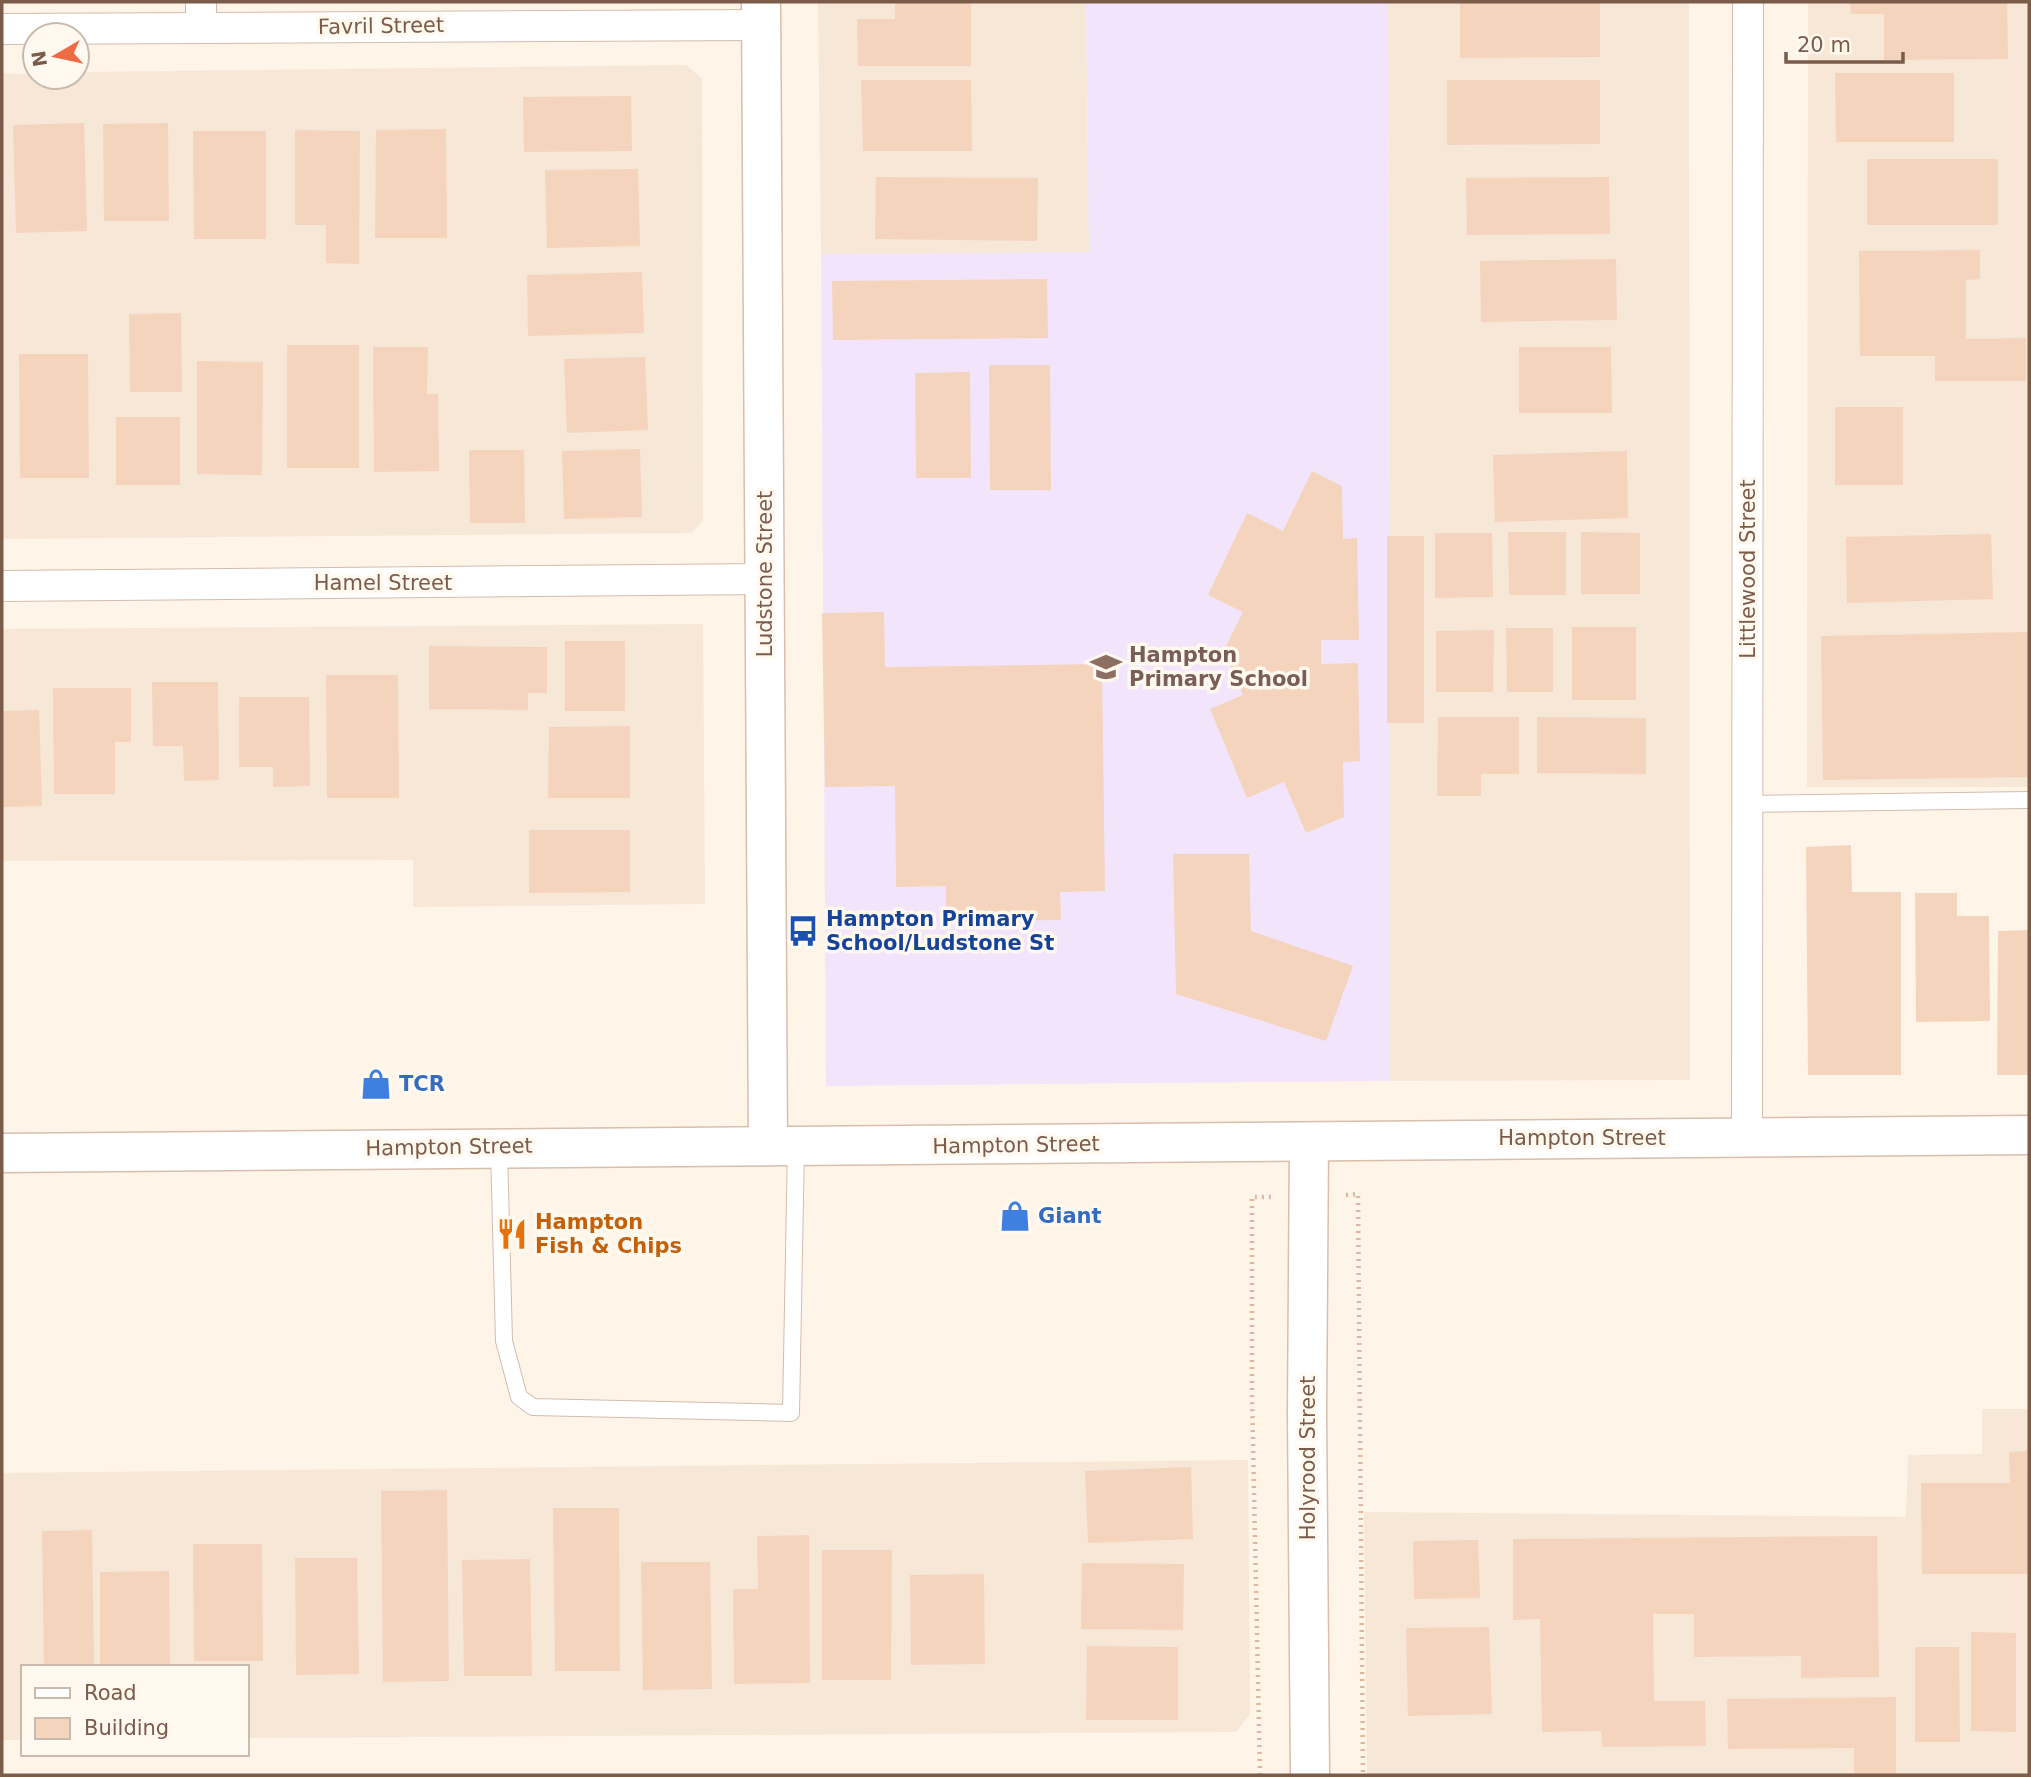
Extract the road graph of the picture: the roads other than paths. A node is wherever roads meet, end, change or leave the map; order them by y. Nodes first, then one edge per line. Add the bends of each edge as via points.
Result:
1 (1748, 2) edge
2 (761, 13) edge
3 (201, 15) edge
4 (2, 29) edge
5 (764, 579) junction
6 (2, 586) edge
7 (2029, 800) edge
8 (1748, 804) junction
9 (2029, 1135) edge
10 (1747, 1137) junction
11 (1310, 1142) junction
12 (499, 1146) junction
13 (782, 1146) junction
14 (2, 1153) edge
15 (1310, 1775) edge

1 - 8 street, Littlewood Street
2 - 3 street, Favril Street
2 - 5 main road, Ludstone Street
3 - 4 street, Favril Street
5 - 6 street, Hamel Street
5 - 13 main road, Ludstone Street
7 - 8 lane
8 - 10 street, Littlewood Street
9 - 10 main road, Hampton Street
10 - 11 main road, Hampton Street
11 - 13 main road, Hampton Street
11 - 15 main road, Holyrood Street
12 - 13 main road, Hampton Street
12 - 13 lane via 505,1341 519,1397 533,1407 791,1413
12 - 14 main road, Hampton Street

